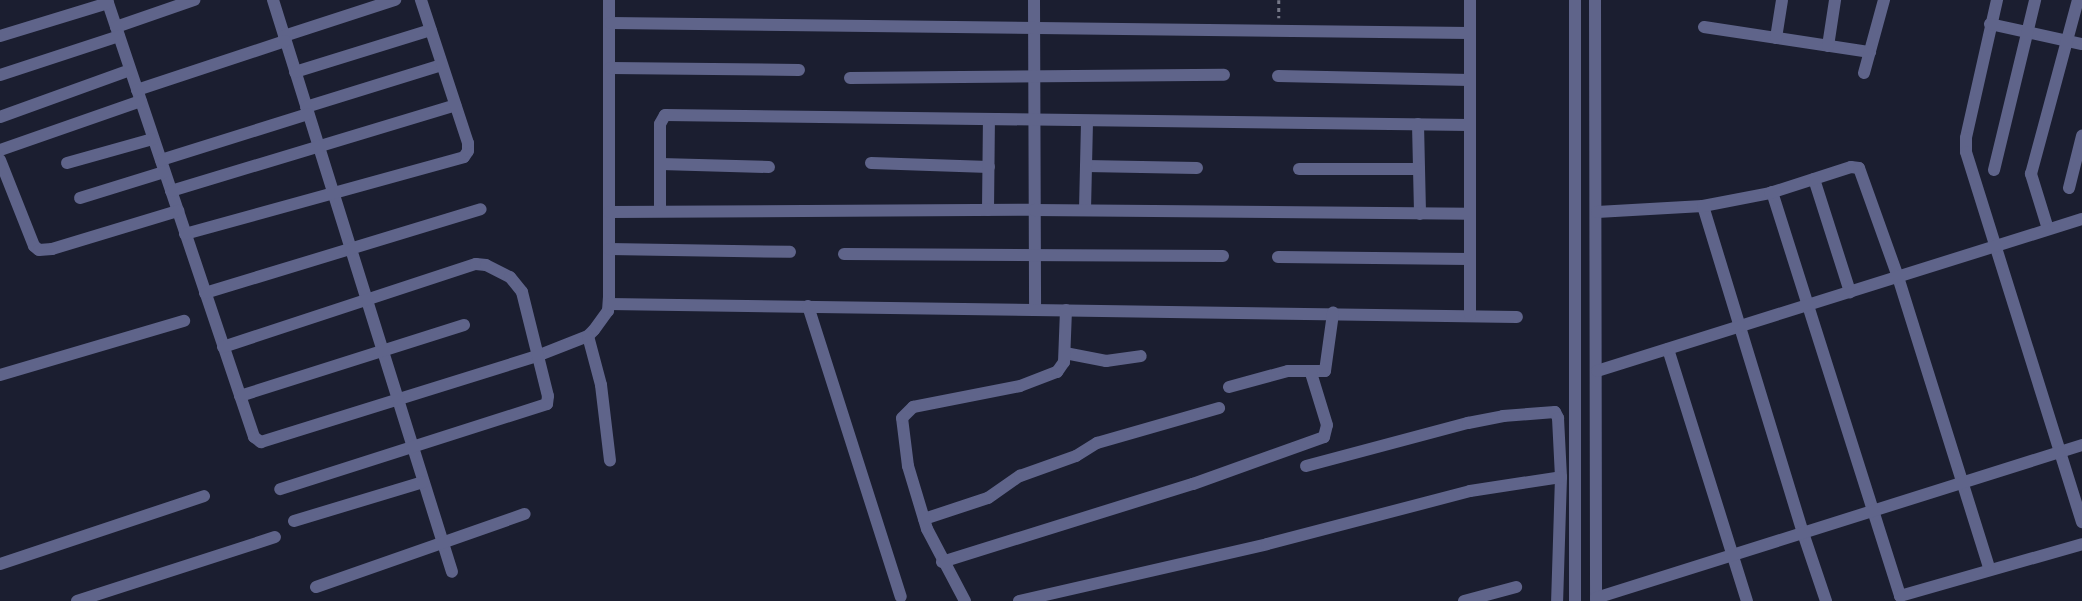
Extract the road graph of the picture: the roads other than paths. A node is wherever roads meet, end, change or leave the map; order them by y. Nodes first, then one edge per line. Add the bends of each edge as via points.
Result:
1 (194, 0) edge
2 (273, 0) edge
3 (395, 0) edge
4 (421, 0) edge
5 (609, 0) edge
6 (1034, 0) edge
7 (1470, 0) edge
8 (1575, 0) edge
9 (1595, 0) edge
10 (1782, 0) edge
11 (1835, 0) edge
12 (1884, 0) edge
13 (1997, 0) edge
14 (2035, 0) edge
15 (2078, 0) edge
16 (108, 2) edge
17 (610, 23) junction
18 (1990, 24) junction
19 (1034, 27) junction
20 (1704, 27) dead end
21 (431, 30) junction
22 (118, 31) junction
23 (2026, 32) junction
24 (1470, 33) junction
25 (0, 36) edge
26 (1776, 38) junction
27 (285, 39) junction
28 (2067, 41) junction
29 (2082, 44) edge
30 (1828, 46) junction
31 (1870, 52) junction
32 (442, 65) junction
33 (610, 68) junction
34 (130, 70) junction
35 (799, 70) dead end
36 (295, 72) junction
37 (1864, 73) dead end
38 (0, 75) edge
39 (1224, 75) dead end
40 (1278, 76) dead end
41 (850, 78) dead end
42 (1034, 78) junction
43 (1470, 80) junction
44 (139, 96) junction
45 (455, 105) junction
46 (307, 111) junction
47 (0, 117) edge
48 (989, 121) junction
49 (1034, 122) junction
50 (1087, 122) junction
51 (1418, 124) junction
52 (1470, 124) junction
53 (2082, 136) edge
54 (154, 139) junction
55 (318, 147) junction
56 (0, 150) edge
57 (0, 160) edge
58 (67, 163) dead end
59 (870, 163) dead end
60 (661, 164) junction
61 (162, 166) junction
62 (1086, 166) junction
63 (769, 167) dead end
64 (989, 168) junction
65 (1197, 168) dead end
66 (1299, 169) dead end
67 (1419, 169) junction
68 (1994, 170) dead end
69 (1814, 179) junction
70 (2070, 188) dead end
71 (171, 191) junction
72 (1772, 192) junction
73 (332, 193) junction
74 (80, 198) dead end
75 (1703, 206) junction
76 (481, 209) dead end
77 (660, 210) junction
78 (988, 210) junction
79 (1034, 210) junction
80 (1085, 210) junction
81 (178, 211) junction
82 (609, 212) junction
83 (1598, 212) junction
84 (1420, 214) junction
85 (1470, 214) junction
86 (2082, 219) edge
87 (2048, 230) junction
88 (185, 234) junction
89 (1994, 246) junction
90 (348, 248) junction
91 (609, 249) junction
92 (790, 252) dead end
93 (844, 254) dead end
94 (1035, 254) junction
95 (1223, 256) dead end
96 (1278, 257) dead end
97 (1470, 259) junction
98 (1898, 277) junction
99 (1850, 292) junction
100 (205, 293) junction
101 (364, 300) junction
102 (609, 304) junction
103 (1809, 305) junction
104 (808, 306) junction
105 (1035, 309) junction
106 (1066, 310) junction
107 (1333, 313) junction
108 (1470, 315) junction
109 (1517, 317) dead end
110 (184, 321) dead end
111 (464, 325) dead end
112 (1740, 327) junction
113 (588, 336) junction
114 (223, 347) junction
115 (1668, 349) junction
116 (380, 350) junction
117 (1065, 352) junction
118 (537, 356) junction
119 (1141, 356) dead end
120 (1311, 372) junction
121 (1597, 372) junction
122 (0, 375) edge
123 (1229, 387) dead end
124 (240, 396) junction
125 (396, 399) junction
126 (1220, 408) dead end
127 (2082, 445) edge
128 (412, 449) junction
129 (2060, 452) junction
130 (610, 460) dead end
131 (1306, 466) dead end
132 (1562, 477) junction
133 (423, 482) junction
134 (1962, 483) junction
135 (280, 489) dead end
136 (204, 496) dead end
137 (1874, 511) junction
138 (525, 514) dead end
139 (924, 519) junction
140 (294, 521) dead end
141 (2082, 522) edge
142 (1802, 533) junction
143 (276, 538) dead end
144 (2082, 544) edge
145 (443, 545) junction
146 (1733, 555) junction
147 (942, 562) junction
148 (0, 564) edge
149 (1989, 568) junction
150 (452, 572) dead end
151 (316, 587) dead end
152 (1516, 587) dead end
153 (901, 597) dead end
154 (1596, 600) edge
155 (77, 601) edge
156 (965, 601) edge
157 (1019, 601) edge
158 (1464, 601) edge
159 (1557, 601) edge
160 (1575, 601) edge
161 (1747, 601) edge
162 (1826, 601) edge

1 - 22 street
2 - 27 street
3 - 27 street
4 - 21 street
5 - 17 street
6 - 19 street
7 - 24 street
8 - 160 street
9 - 83 street
10 - 26 street
11 - 30 street
12 - 31 street
13 - 18 street
14 - 23 street
15 - 28 street
16 - 22 street
16 - 25 street
17 - 19 street
17 - 33 street
18 - 23 street
18 - 89 street via 1966,138 1969,162
19 - 24 street
19 - 42 street
20 - 26 street
21 - 32 street
21 - 36 street
22 - 34 street
22 - 38 street
23 - 28 street
23 - 68 street
24 - 43 street
26 - 30 street
27 - 36 street
27 - 44 street
28 - 29 street
28 - 87 street via 2031,174
30 - 31 street
31 - 37 street
32 - 45 street
32 - 46 street
33 - 35 street
33 - 82 street
34 - 44 street
34 - 47 street
36 - 46 street
39 - 42 street
40 - 43 street
41 - 42 street
42 - 49 street
43 - 52 street
44 - 54 street
44 - 56 street
45 - 55 street
45 - 73 street via 468,143 464,157
46 - 55 street
46 - 61 street
48 - 49 street
48 - 60 street via 665,115 660,124
48 - 64 street
49 - 50 street
49 - 79 street
50 - 51 street
50 - 62 street
51 - 52 street
51 - 67 street
52 - 85 street
53 - 70 street
54 - 58 street
54 - 61 street
55 - 71 street
55 - 73 street
57 - 81 street via 34,246 39,250 52,249
59 - 64 street
60 - 63 street
60 - 77 street
61 - 71 street
61 - 74 street
62 - 65 street
62 - 80 street
64 - 78 street
66 - 67 street
67 - 84 street
69 - 72 street
69 - 98 street via 1851,167 1859,168
69 - 99 street
71 - 81 street
72 - 75 street
72 - 103 street
73 - 88 street
73 - 90 street
75 - 83 street
75 - 112 street
76 - 90 street
77 - 78 street
77 - 82 street
78 - 79 street
79 - 80 street
79 - 94 street
80 - 84 street
81 - 88 street
82 - 91 street
83 - 121 street
84 - 85 street
85 - 97 street
86 - 87 street
87 - 89 street
88 - 100 street
89 - 98 street
89 - 129 street
90 - 100 street
90 - 101 street
91 - 92 street
91 - 102 street
93 - 94 street
94 - 95 street
94 - 105 street
96 - 97 street
97 - 108 street
98 - 99 street
98 - 134 street
99 - 103 street
100 - 114 street
101 - 114 street
101 - 116 street
101 - 118 street via 464,266 486,265 518,284 525,300
102 - 104 street
102 - 113 street
103 - 112 street
103 - 137 street
104 - 105 street
104 - 153 street
105 - 106 street
106 - 107 street
106 - 117 street
107 - 108 street
107 - 120 street via 1328,367 1325,371
108 - 109 street
110 - 122 street
111 - 116 street
112 - 115 street
112 - 142 street
113 - 118 street
113 - 130 street via 601,385
114 - 124 street
115 - 121 street
115 - 146 street
116 - 124 street
116 - 125 street
117 - 119 street via 1106,361
117 - 139 street via 1062,368 1047,377 905,411 902,418 908,466
118 - 125 street
118 - 128 street via 548,396 546,404
120 - 123 street via 1288,371
120 - 147 street via 1327,425 1324,437 1193,484
121 - 154 street
124 - 125 street via 254,437 261,442
125 - 128 street
126 - 139 street via 1097,443 1076,456 1020,476 988,498
127 - 129 street
128 - 133 street
128 - 135 street
129 - 134 street
129 - 141 street
131 - 132 street via 1468,423 1551,411 1558,418
132 - 157 street via 1470,491 1267,544
132 - 159 street
133 - 140 street
133 - 145 street
134 - 137 street
134 - 149 street
136 - 148 street
137 - 142 street
137 - 149 street via 1900,596
138 - 145 street
139 - 147 street
142 - 146 street
142 - 162 street
143 - 155 street
144 - 149 street
145 - 150 street
145 - 151 street
146 - 154 street
146 - 161 street
147 - 156 street
152 - 158 street

